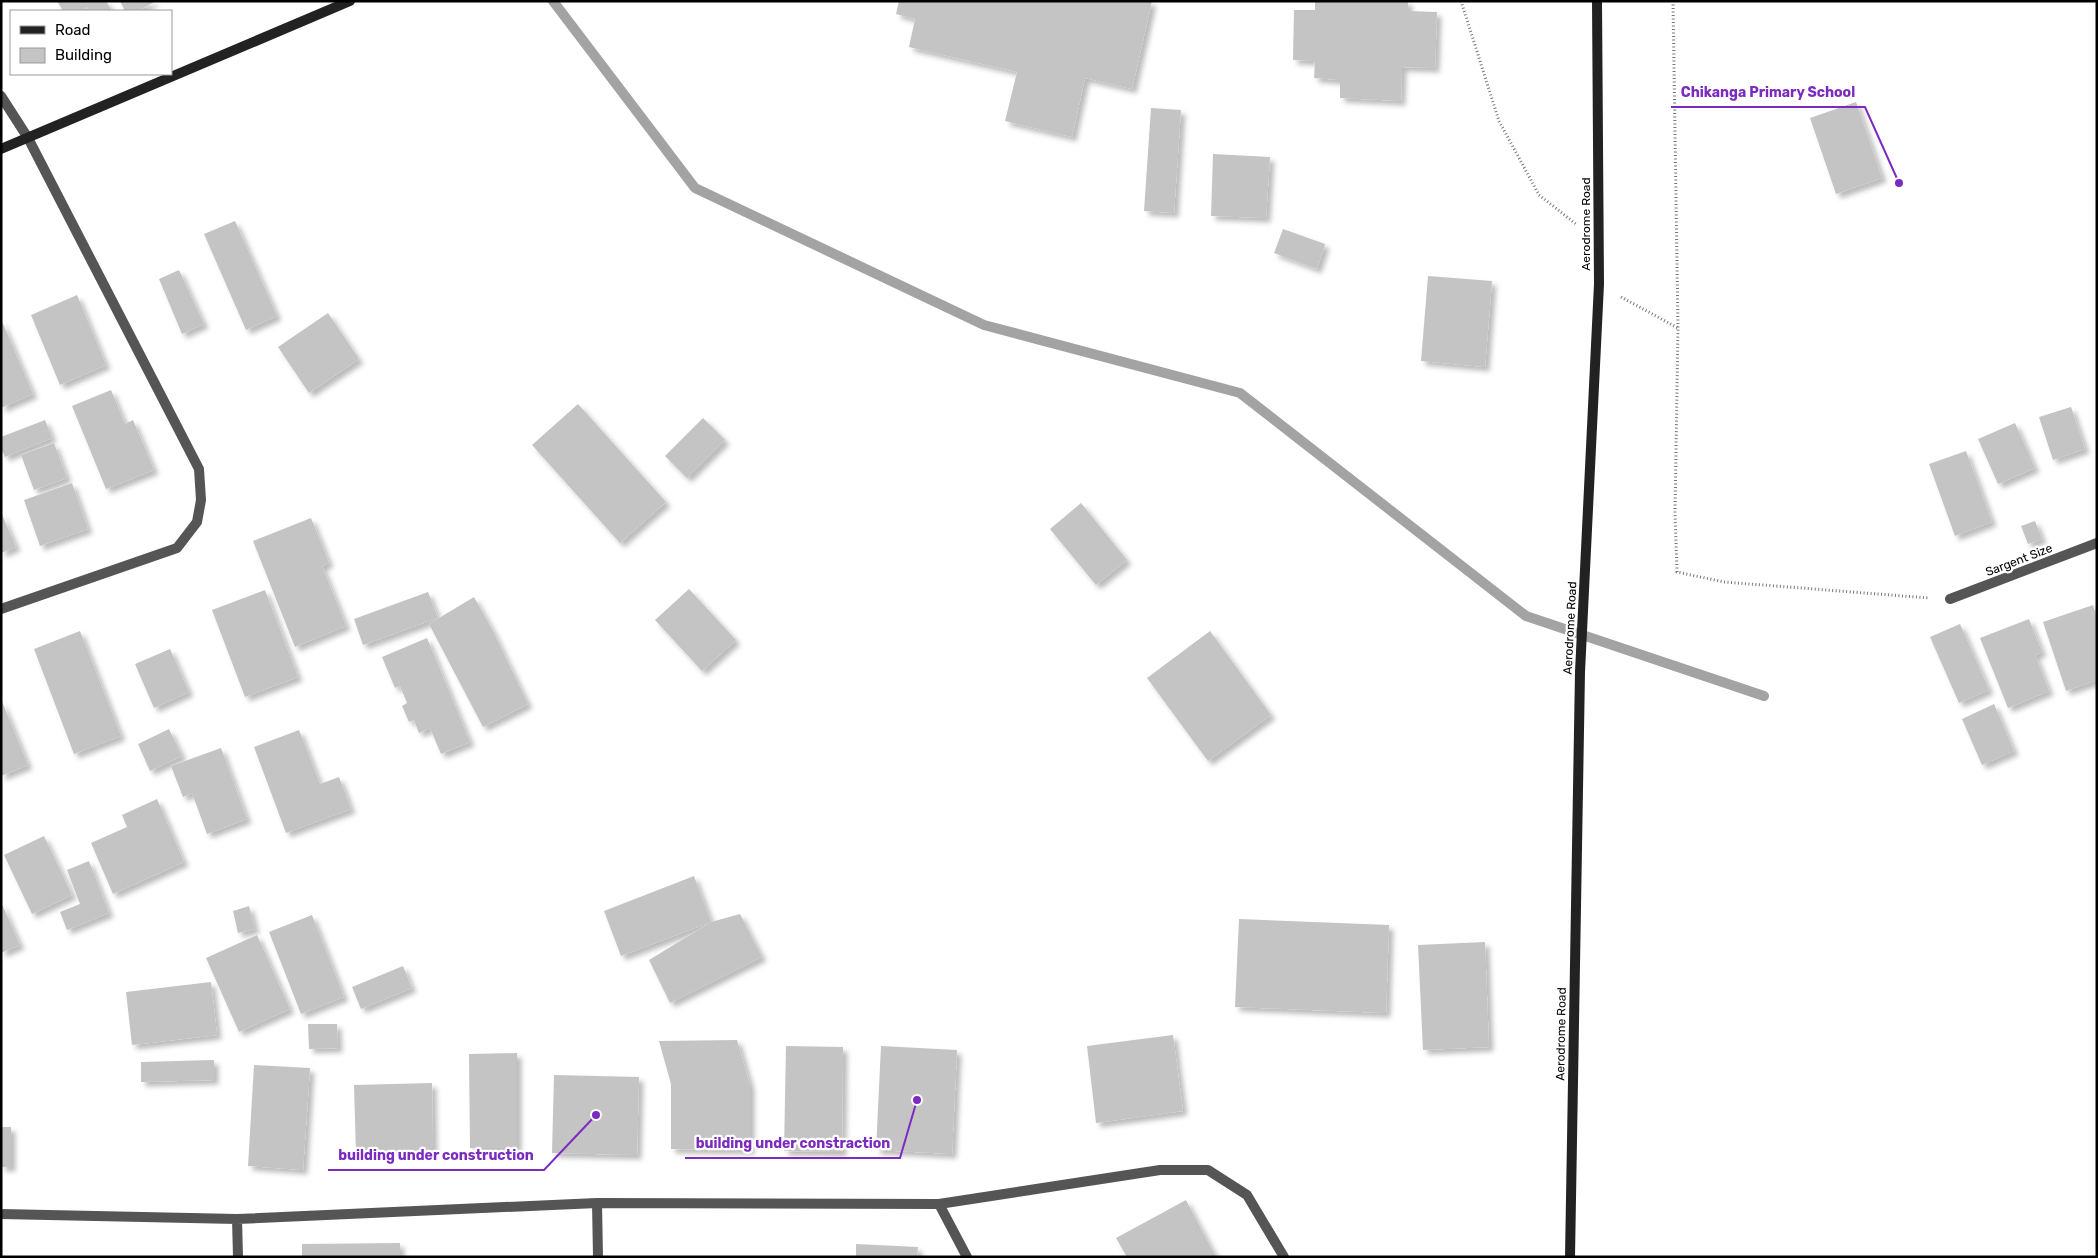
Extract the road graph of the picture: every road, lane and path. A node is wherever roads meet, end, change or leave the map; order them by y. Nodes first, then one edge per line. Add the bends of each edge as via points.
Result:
1 (350, 1) edge
2 (1461, 1) edge
3 (1598, 1) edge
4 (1673, 1) edge
5 (1, 96) edge
6 (28, 138) junction
7 (1, 148) edge
8 (1598, 241) junction
9 (1599, 284) junction
10 (1678, 328) junction
11 (2097, 543) edge
12 (1950, 599) joint
13 (1, 609) edge
14 (597, 1203) junction
15 (939, 1204) junction
16 (1, 1214) edge
17 (237, 1219) junction
18 (238, 1257) edge
19 (598, 1257) edge
20 (967, 1257) edge
21 (1284, 1257) edge
22 (1570, 1257) edge

1 - 6 street
2 - 8 path via 1499,121 1539,195
3 - 8 street, Aerodrome Road
4 - 10 path
5 - 6 street
6 - 7 street
6 - 13 street via 199,469 201,500 197,522 177,548
8 - 9 street, Aerodrome Road
9 - 10 path
9 - 22 street, Aerodrome Road via 1580,672
10 - 12 path via 1677,572 1724,582
11 - 12 street, Sargent Size
14 - 15 street
14 - 17 street
14 - 19 street
15 - 20 street
15 - 21 street via 1160,1170 1208,1170 1248,1195
16 - 17 street
17 - 18 street

